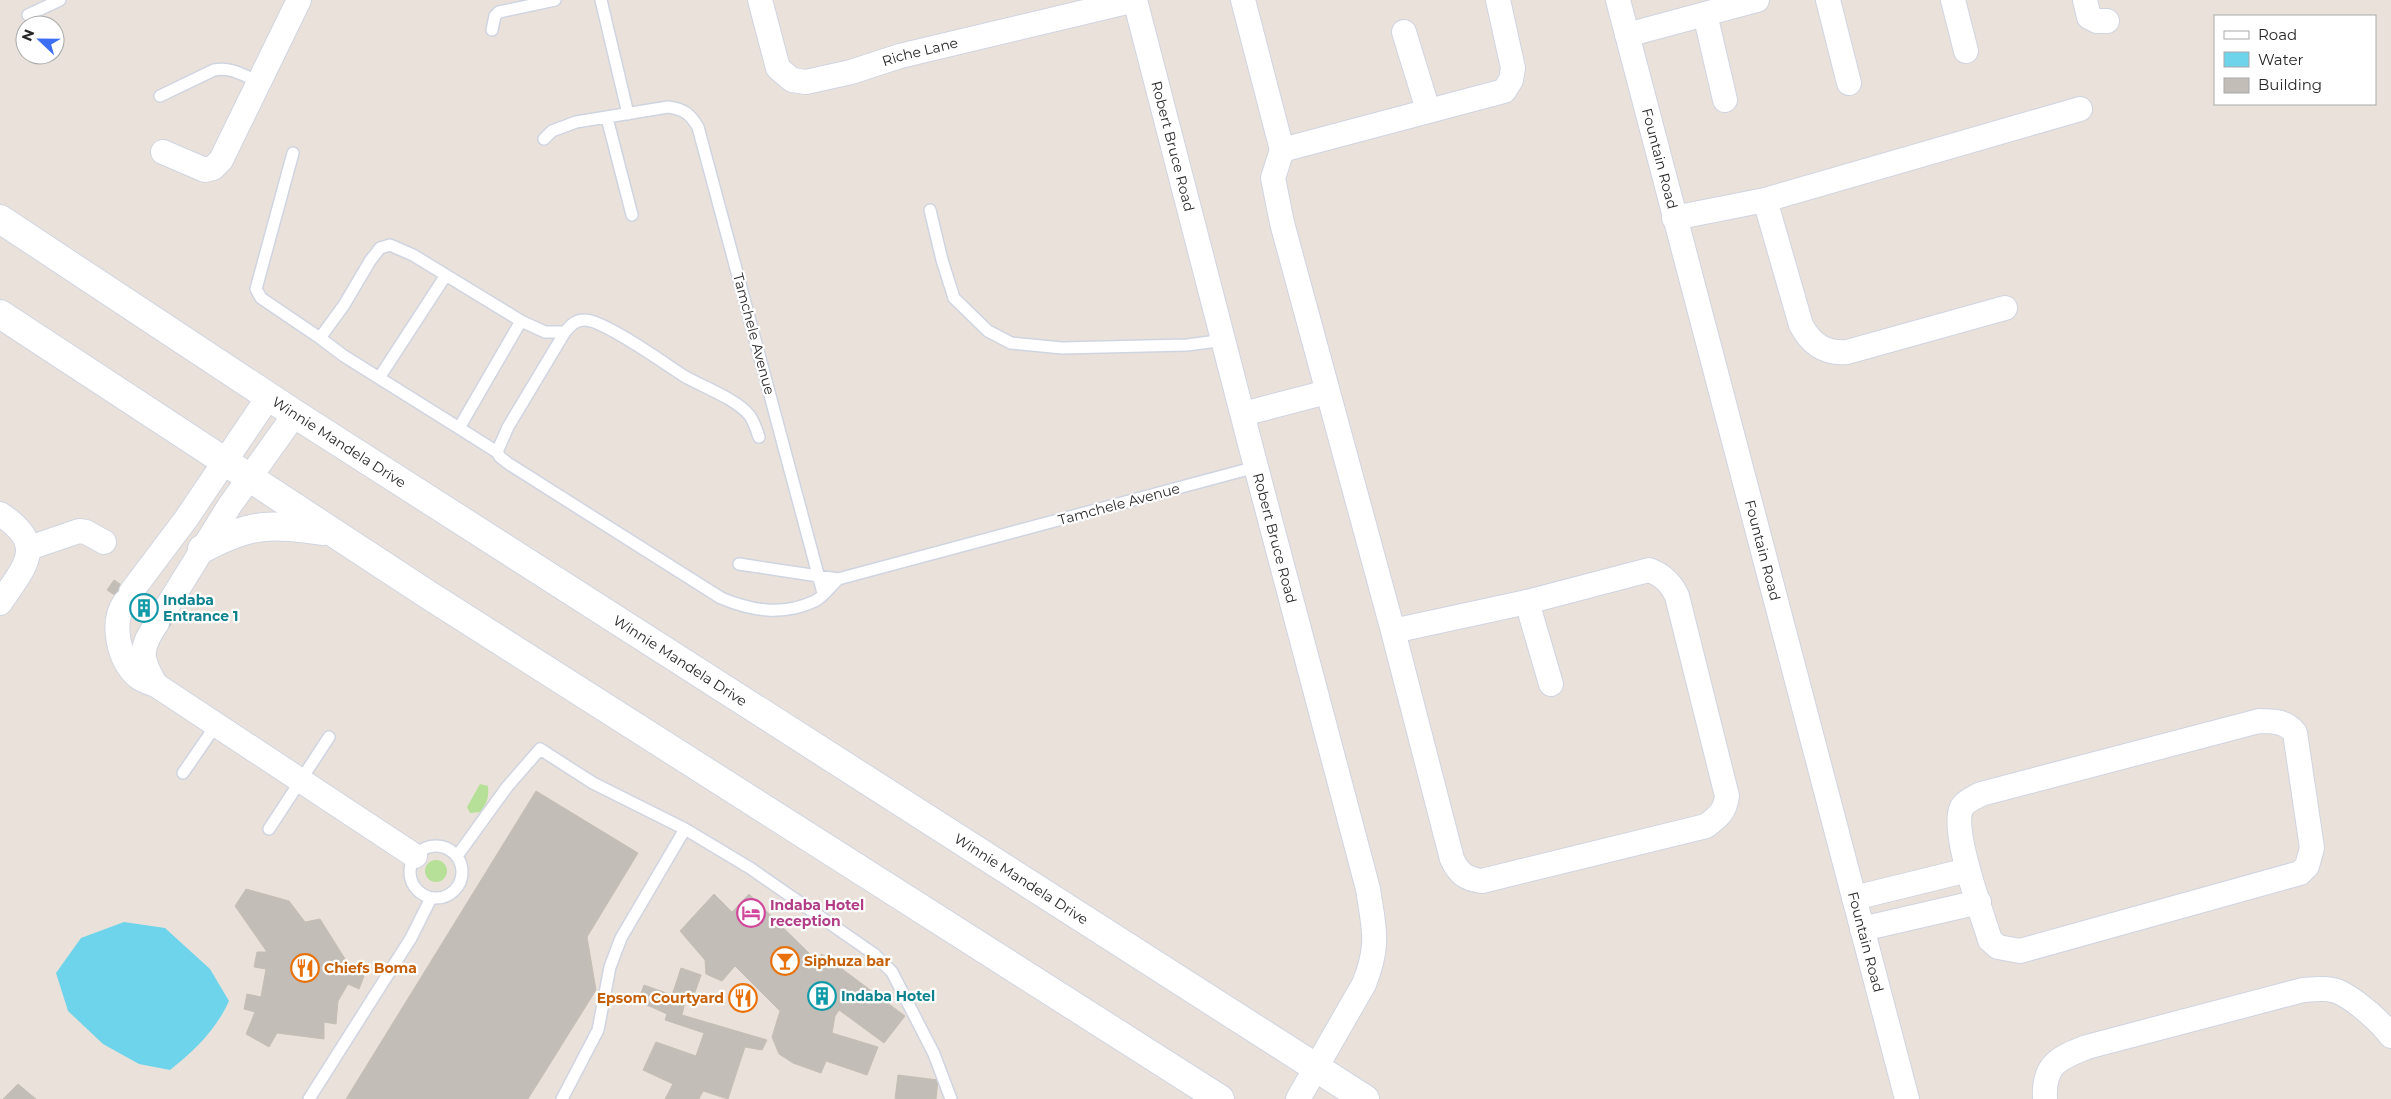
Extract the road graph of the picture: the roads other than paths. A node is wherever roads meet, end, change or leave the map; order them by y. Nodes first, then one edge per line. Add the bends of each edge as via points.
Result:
1 (60, 0) edge
2 (299, 0) edge
3 (555, 0) edge
4 (601, 0) edge
5 (760, 0) edge
6 (1135, 0) edge
7 (1244, 0) edge
8 (1498, 0) edge
9 (1618, 0) edge
10 (1757, 0) edge
11 (1828, 0) edge
12 (1953, 0) edge
13 (2085, 0) edge
14 (1705, 14) junction
15 (28, 15) dead end
16 (2107, 21) dead end
17 (492, 30) dead end
18 (1404, 32) dead end
19 (1627, 35) junction
20 (1966, 52) dead end
21 (259, 82) junction
22 (1849, 83) dead end
23 (160, 96) dead end
24 (1725, 100) dead end
25 (2080, 109) dead end
26 (1428, 110) junction
27 (628, 114) junction
28 (607, 118) junction
29 (544, 139) dead end
30 (1282, 150) junction
31 (163, 152) dead end
32 (293, 153) dead end
33 (1765, 200) junction
34 (930, 210) dead end
35 (632, 215) dead end
36 (1674, 218) junction
37 (0, 219) edge
38 (446, 275) junction
39 (2005, 308) dead end
40 (0, 314) edge
41 (521, 322) junction
42 (565, 332) junction
43 (320, 338) junction
44 (1225, 340) junction
45 (379, 378) junction
46 (1327, 392) junction
47 (269, 396) junction
48 (295, 414) junction
49 (1243, 414) junction
50 (459, 428) junction
51 (760, 437) dead end
52 (498, 452) junction
53 (224, 462) junction
54 (1256, 467) junction
55 (248, 478) junction
56 (0, 514) edge
57 (331, 532) junction
58 (104, 542) dead end
59 (29, 548) junction
60 (202, 548) junction
61 (740, 564) dead end
62 (819, 577) junction
63 (838, 579) junction
64 (824, 594) junction
65 (1527, 602) junction
66 (0, 603) edge
67 (1394, 631) junction
68 (1551, 684) dead end
69 (156, 686) junction
70 (216, 725) junction
71 (329, 737) dead end
72 (183, 773) dead end
73 (300, 781) junction
74 (269, 829) dead end
75 (686, 829) junction
76 (415, 856) junction
77 (457, 856) junction
78 (1968, 870) junction
79 (431, 898) junction
80 (1854, 898) junction
81 (1979, 902) junction
82 (1862, 929) junction
83 (2391, 1036) edge
84 (1317, 1068) junction
85 (310, 1099) edge
86 (562, 1099) edge
87 (951, 1099) edge
88 (1220, 1099) edge
89 (1298, 1099) edge
90 (1364, 1099) edge
91 (1907, 1099) edge
92 (2045, 1099) edge

1 - 15 lane
2 - 21 street
3 - 17 lane via 499,12
4 - 27 lane
5 - 6 street, Riche Lane via 778,68 792,80 806,82
6 - 44 street, Robert Bruce Road
7 - 30 street
8 - 26 street via 1513,68 1511,80 1504,91
9 - 19 street, Fountain Road
10 - 14 street
11 - 22 street
12 - 20 street
13 - 16 street via 2089,18
14 - 19 street
14 - 24 street
18 - 26 street
19 - 36 street, Fountain Road
21 - 23 lane via 223,68
21 - 31 street via 221,160 213,168 196,168
25 - 33 street
26 - 30 street
27 - 28 lane
27 - 62 lane, Tamchele Avenue via 668,107 680,109 690,115 698,127
28 - 29 lane via 576,122 552,131
28 - 35 lane
30 - 46 street via 1273,178
32 - 43 lane via 256,289 261,298
33 - 36 street
33 - 39 street via 1800,325 1807,337 1825,350 1847,352
34 - 44 lane via 954,298 988,331 1011,343 1062,348 1187,345
36 - 80 street, Fountain Road
37 - 47 main road, Winnie Mandela Drive
38 - 41 lane
38 - 43 lane via 390,244 380,248
38 - 45 lane
40 - 53 main road
41 - 42 lane via 545,332
41 - 50 lane
42 - 51 lane via 585,319 633,342 684,376 737,405 750,416
42 - 52 lane via 508,427
43 - 45 lane
44 - 49 street, Robert Bruce Road
45 - 50 lane
46 - 49 street
46 - 67 street
47 - 48 main road, Winnie Mandela Drive
47 - 53 street
48 - 55 street
48 - 84 main road, Winnie Mandela Drive
49 - 54 street, Robert Bruce Road
50 - 52 lane
52 - 64 lane via 509,464 721,598 745,608 775,611 816,600
53 - 55 main road
53 - 69 street via 122,607 119,644 128,665 139,677
54 - 63 lane, Tamchele Avenue
54 - 84 street, Robert Bruce Road via 1368,889 1376,939 1372,964 1364,984
55 - 57 main road
55 - 60 street
56 - 59 street via 22,530
57 - 60 main road via 276,525 244,529
57 - 88 main road
58 - 59 street via 79,531
59 - 66 street via 23,568
60 - 69 street via 144,645 145,668
61 - 62 lane
62 - 63 lane, Tamchele Avenue
62 - 64 lane, Tamchele Avenue
63 - 64 lane
65 - 67 street
65 - 67 street via 1649,570 1658,573 1672,586 1727,796 1721,815 1706,826 1482,881 1463,876 1452,859
65 - 68 street
69 - 70 street
70 - 72 lane
70 - 73 street
71 - 73 lane
73 - 74 lane
73 - 76 street
75 - 77 lane via 593,783 540,749 507,787
75 - 86 lane via 621,938 610,967 598,1030
75 - 87 lane via 750,868 854,940 892,972 934,1054
76 - 77 lane via 428,847 436,846 451,850
76 - 79 lane via 410,873 412,881 422,894
77 - 79 lane via 462,870 458,886 446,896
78 - 80 street
78 - 81 street
78 - 81 street via 1959,816 1967,801 1981,794 2259,721 2290,726 2294,733 2312,848 2307,866 2300,873 2020,951 1998,947 1990,940
79 - 85 lane via 411,938
80 - 82 street, Fountain Road
81 - 82 street
82 - 91 street, Fountain Road
83 - 92 street via 2383,1025 2342,993 2323,988 2303,990 2067,1055 2055,1061 2047,1075
84 - 89 street, Robert Bruce Road
84 - 90 main road, Winnie Mandela Drive

